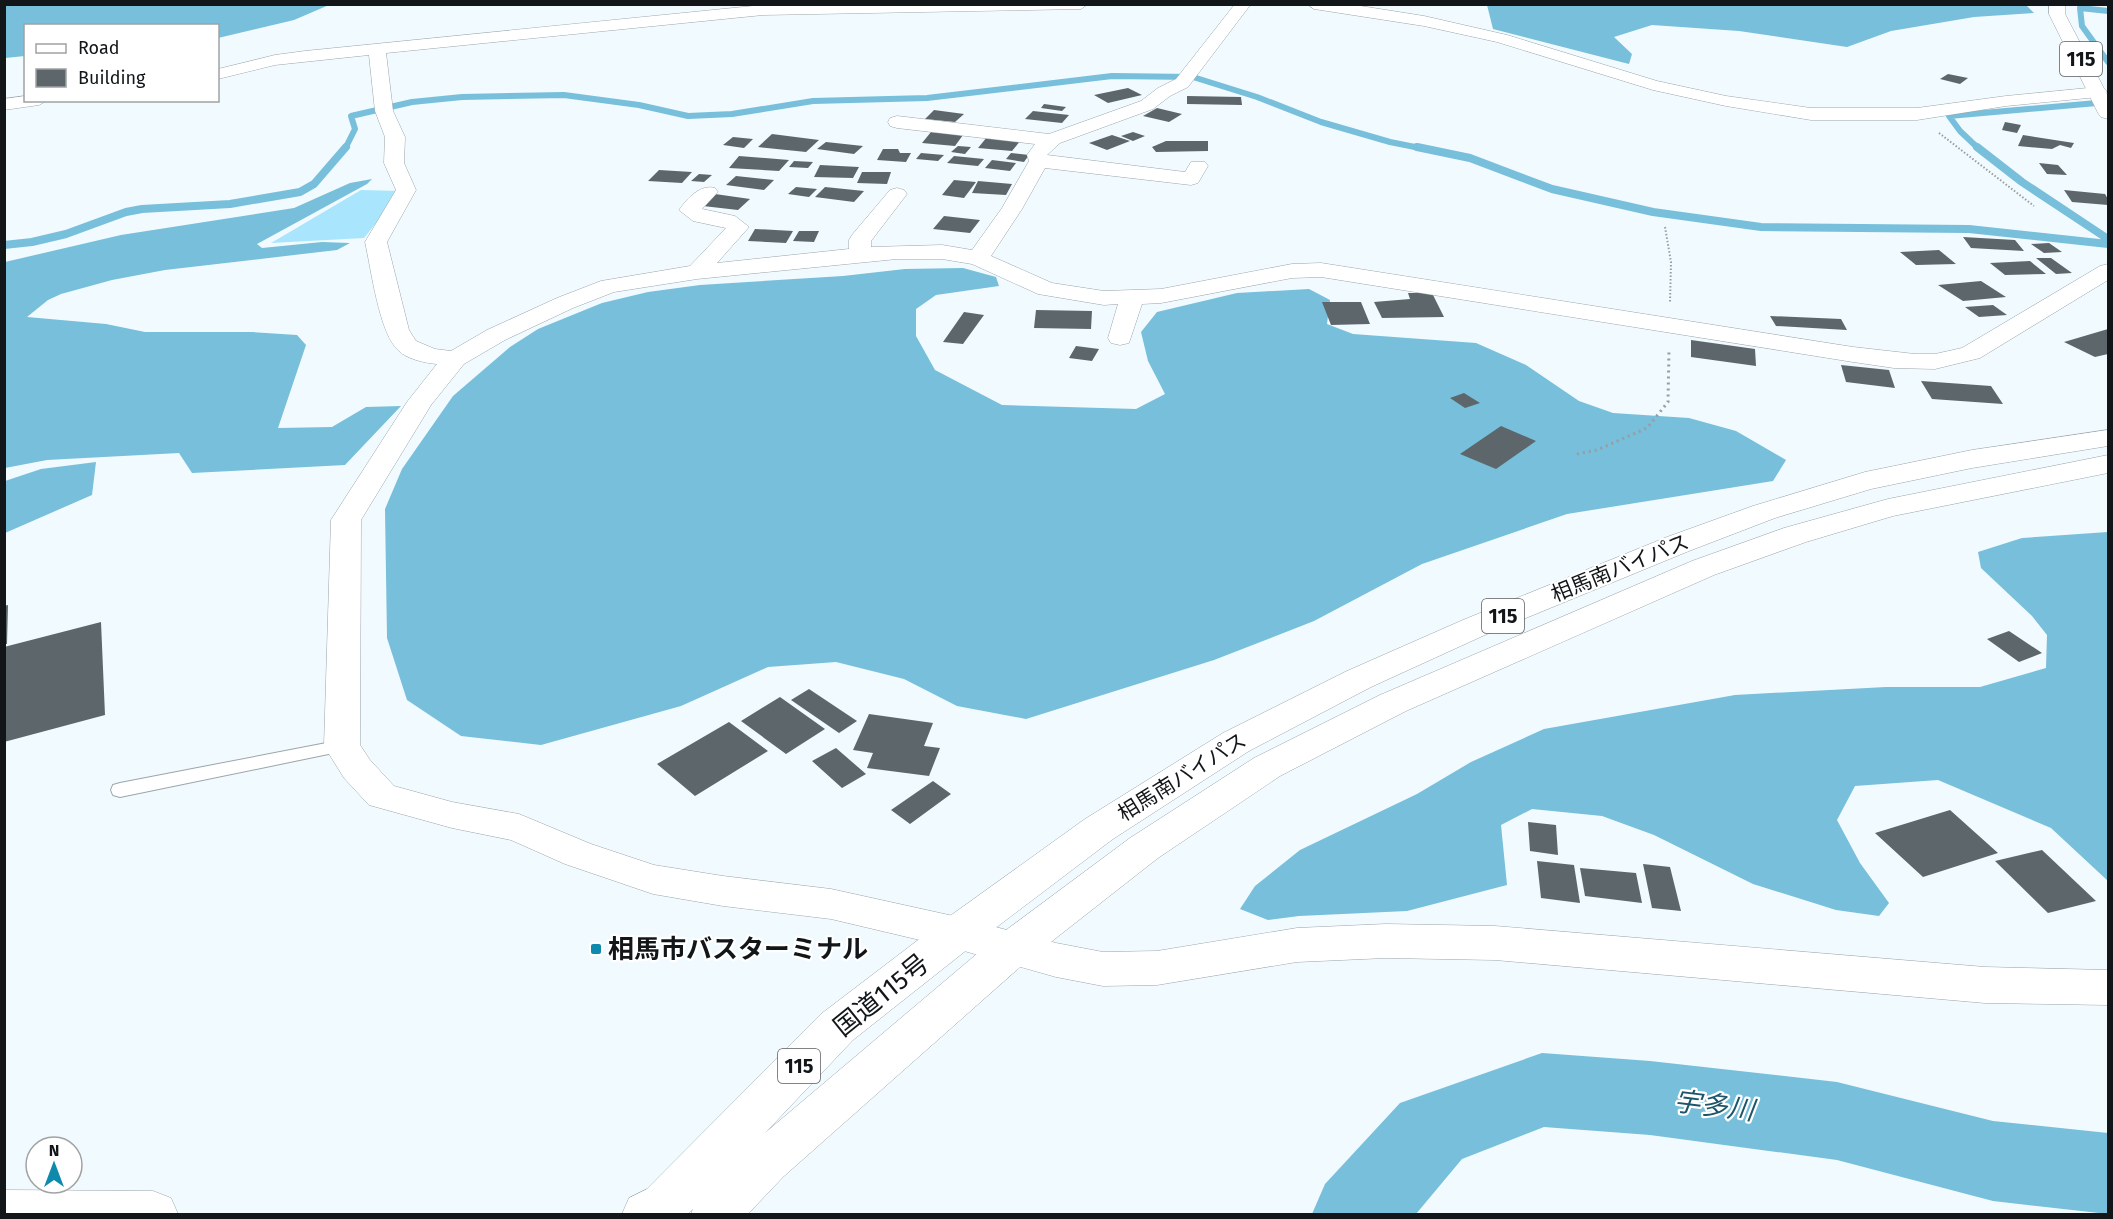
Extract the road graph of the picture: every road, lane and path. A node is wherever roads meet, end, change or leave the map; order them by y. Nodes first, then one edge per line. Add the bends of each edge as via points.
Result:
1 (1081, 4) edge
2 (1244, 4) edge
3 (1314, 4) edge
4 (2057, 4) edge
5 (894, 6) edge
6 (762, 7) edge
7 (377, 49) junction
8 (219, 74) edge
9 (2098, 92) junction
10 (25, 102) edge
11 (4, 105) edge
12 (2108, 112) edge
13 (1917, 114) junction
14 (897, 123) dead end
15 (1051, 140) junction
16 (1039, 161) junction
17 (1198, 166) dead end
18 (708, 192) dead end
19 (897, 194) dead end
20 (2034, 206) dead end
21 (1665, 227) dead end
22 (860, 255) junction
23 (978, 258) junction
24 (2109, 271) edge
25 (697, 272) junction
26 (1132, 298) junction
27 (1670, 325) junction
28 (1120, 338) dead end
29 (456, 359) junction
30 (2109, 438) edge
31 (1577, 454) dead end
32 (2109, 464) edge
33 (342, 746) junction
34 (120, 790) dead end
35 (958, 933) junction
36 (1013, 948) junction
37 (2109, 988) edge
38 (656, 1211) edge
39 (4, 1213) edge
40 (717, 1214) edge
41 (153, 1215) edge

1 - 5 street
2 - 15 street via 1182,83 1147,105
3 - 13 street via 1501,38 1653,85 1726,101 1811,114
4 - 9 main road, 115 via 2057,14
5 - 6 street
6 - 7 street
7 - 8 street via 275,60
7 - 29 street via 384,111 395,137 394,163 406,190 376,242 397,330 407,346 430,356
9 - 12 main road, 115
9 - 13 street
10 - 11 street
13 - 20 path
14 - 15 street
15 - 16 street via 1037,155
16 - 17 street via 1191,179
16 - 23 street
18 - 25 street via 690,210 694,215 733,222 738,227
19 - 22 street via 860,240
21 - 27 path via 1671,262
22 - 23 street via 942,252
22 - 25 street
23 - 26 street via 1046,289
24 - 27 street via 2002,336 1947,361 1883,358
25 - 29 street via 609,286 496,335
26 - 27 street via 1292,271 1322,270
26 - 28 street
27 - 31 path via 1668,402 1647,428 1597,450
29 - 33 street via 420,402 346,520
30 - 35 main road, 相馬南バイパス / 115 via 1972,459 1865,481 1678,544 1475,627 1359,679 1236,742 1099,829
32 - 36 main road, 相馬南バイパス / 115 via 1888,508 1795,535 1702,568 1479,665 1393,703 1267,767 1144,848
33 - 34 lane
33 - 35 street via 382,796 519,828 578,854 654,879 831,904
35 - 36 main road
35 - 38 main road, 国道115号 / 115 via 837,1027
36 - 37 main road via 1091,967 1125,969 1157,968 1298,945 1386,940 1495,943 1985,985
36 - 40 main road, 115 via 766,1162
39 - 41 main road

